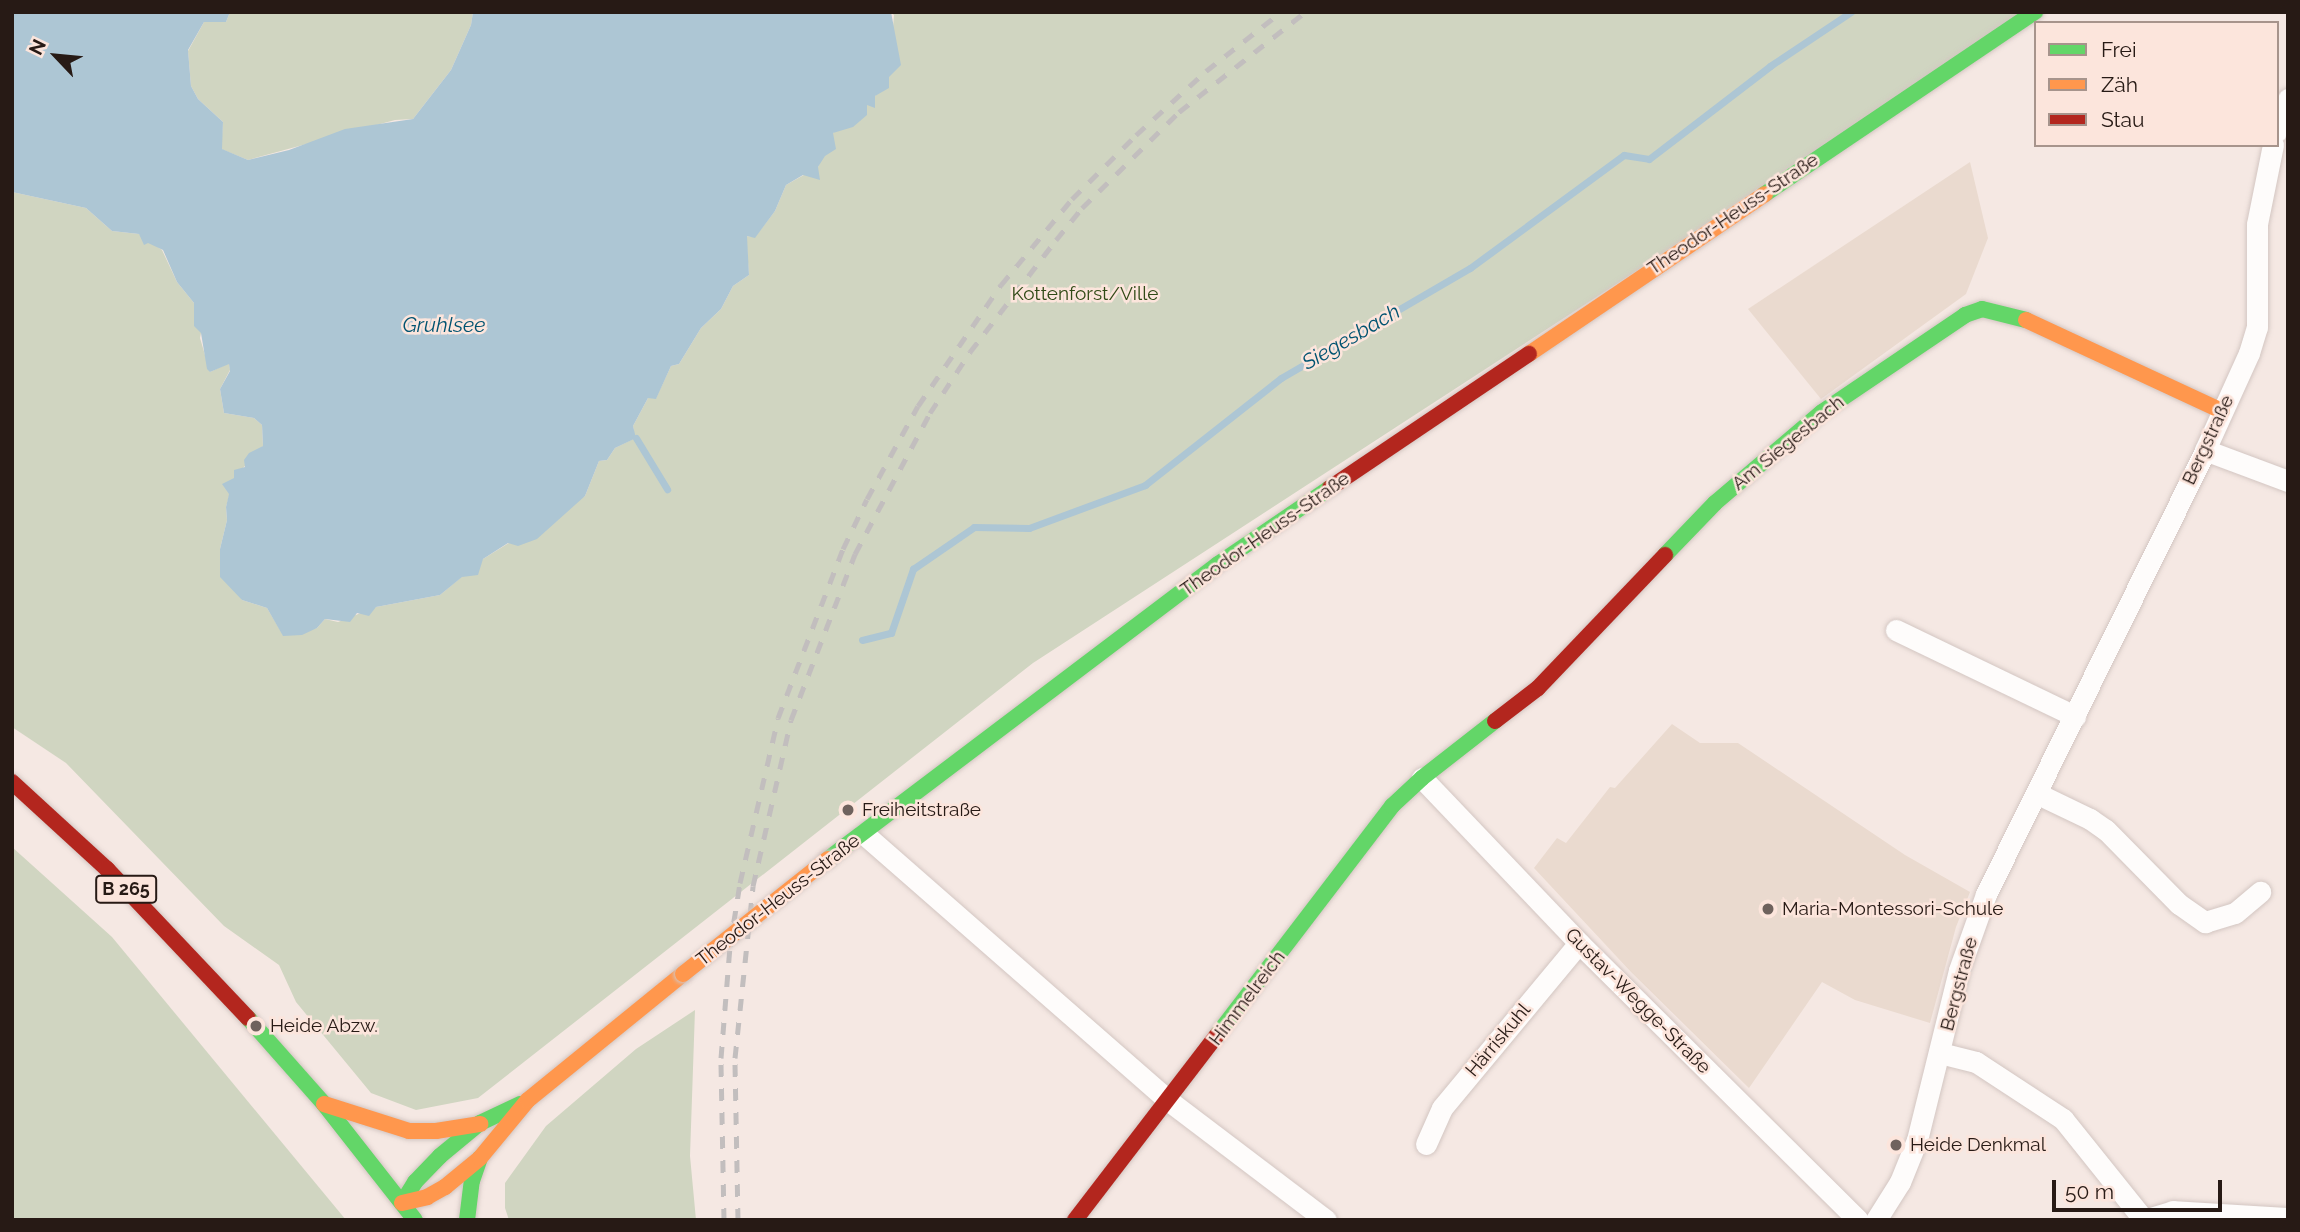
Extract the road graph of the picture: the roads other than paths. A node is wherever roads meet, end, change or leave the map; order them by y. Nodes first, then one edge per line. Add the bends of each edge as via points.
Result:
1 (2035, 12) edge
2 (2288, 99) edge
3 (2279, 125) edge
4 (2273, 147) edge
5 (2222, 411) junction
6 (2205, 450) junction
7 (2288, 481) edge
8 (1896, 630) dead end
9 (2075, 716) junction
10 (1422, 778) junction
11 (12, 782) edge
12 (2038, 794) junction
13 (864, 834) junction
14 (2260, 892) dead end
15 (1579, 943) junction
16 (1940, 1053) junction
17 (528, 1100) junction
18 (1169, 1101) junction
19 (324, 1104) junction
20 (480, 1124) junction
21 (1426, 1144) dead end
22 (480, 1158) junction
23 (402, 1203) junction
24 (2288, 1218) edge
25 (415, 1220) edge
26 (467, 1220) edge
27 (1075, 1220) edge
28 (1326, 1220) edge
29 (1858, 1220) edge
30 (1876, 1220) edge
31 (2144, 1220) edge

1 - 13 main road, Theodor-Heuss-Straße via 1218,564
2 - 3 street
4 - 5 street, Bergstraße via 2257,224 2257,327
5 - 6 street, Bergstraße
5 - 10 main road, Am Siegesbach via 2029,321 1982,309 1965,315 1822,412 1744,478 1538,688
6 - 7 street
6 - 9 street, Bergstraße
8 - 9 street
9 - 12 street, Bergstraße
10 - 15 street, Gustav-Wegge-Straße
10 - 18 main road, Himmelreich via 1392,806
11 - 19 main road, B 265 via 107,869 234,1001
12 - 14 street via 2106,830 2179,904 2205,922 2235,913
12 - 16 street, Bergstraße via 1986,894 1959,970
13 - 17 main road, Theodor-Heuss-Straße, bridge
13 - 18 street
15 - 21 street, Härriskuhl via 1442,1108
15 - 29 street, Gustav-Wegge-Straße
16 - 30 street, Bergstraße via 1917,1140 1900,1182
16 - 31 street via 1976,1062 2063,1119
17 - 20 main road, Theodor-Heuss-Straße
17 - 22 main road, Theodor-Heuss-Straße
18 - 27 main road, Himmelreich
18 - 28 street
19 - 20 main road via 409,1131
19 - 23 main road, B 265
20 - 23 main road, Theodor-Heuss-Straße via 429,1165
22 - 23 main road, Theodor-Heuss-Straße via 445,1187
22 - 26 main road
23 - 25 main road, B 265
24 - 31 street via 2173,1211

